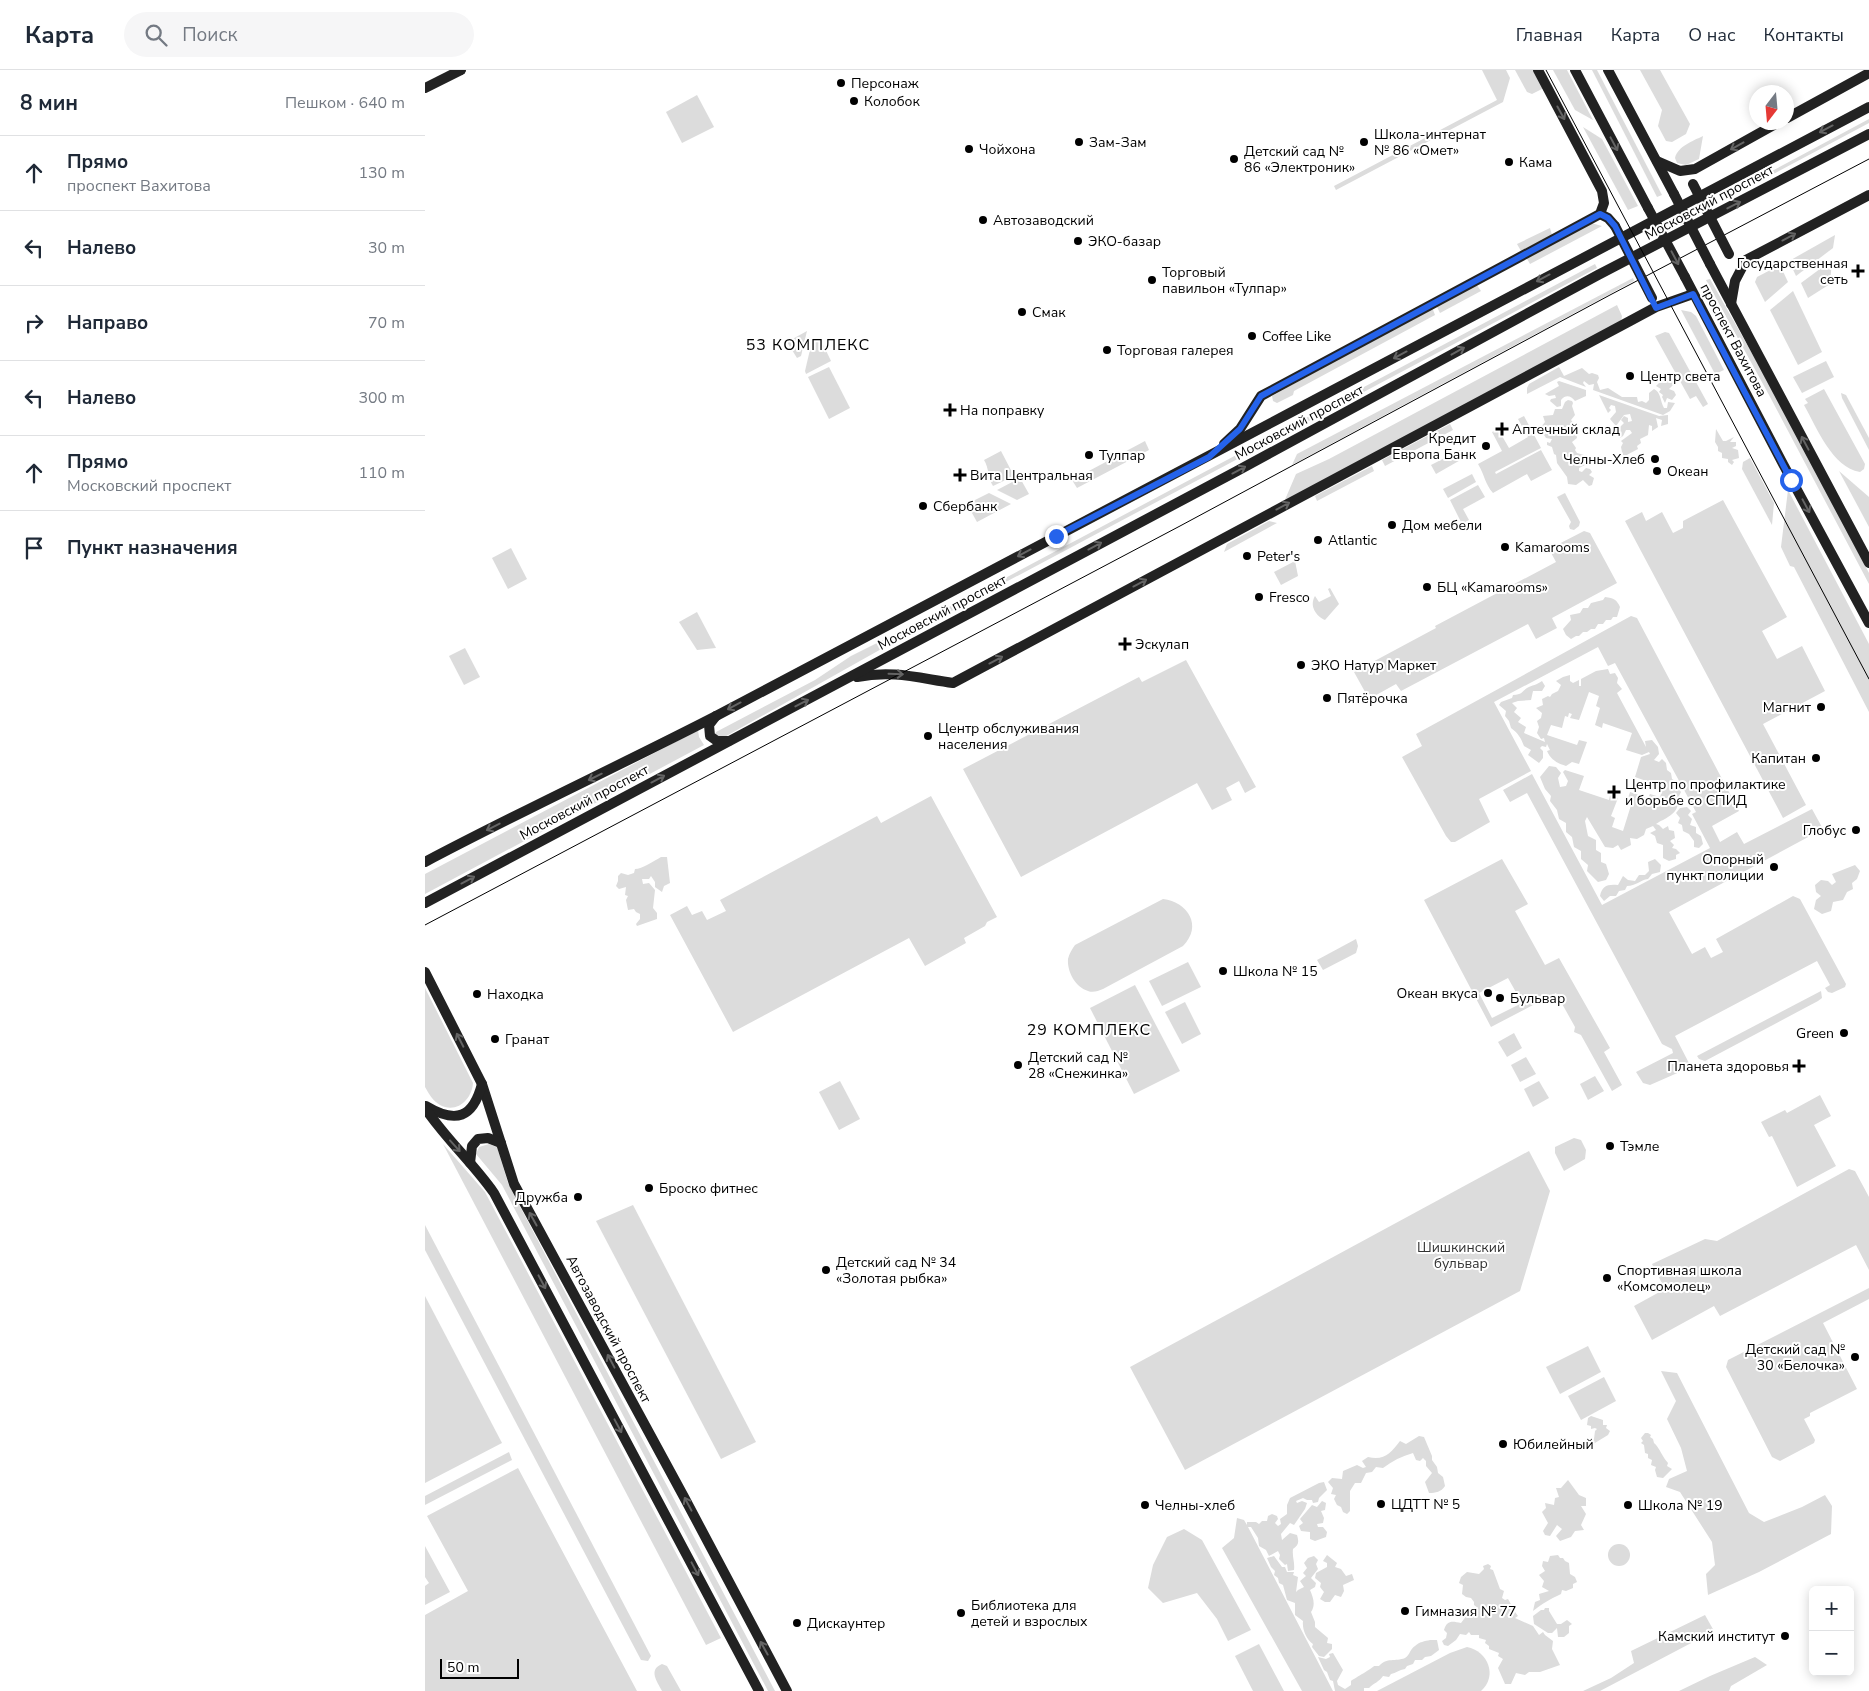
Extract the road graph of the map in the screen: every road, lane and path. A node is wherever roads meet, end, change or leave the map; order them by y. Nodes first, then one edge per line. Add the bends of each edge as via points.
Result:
1 (461, 70) edge
2 (1538, 70) edge
3 (1575, 70) edge
4 (1608, 70) edge
5 (1869, 73) edge
6 (425, 88) edge
7 (1869, 107) edge
8 (1794, 114) edge
9 (1765, 130) edge
10 (1869, 134) edge
11 (1657, 161) junction
12 (1695, 169) junction
13 (1869, 195) edge
14 (1600, 214) junction
15 (1746, 260) junction
16 (1693, 294) junction
17 (1654, 303) junction
18 (1731, 305) junction
19 (1209, 457) junction
20 (1869, 563) edge
21 (1869, 623) edge
22 (848, 679) junction
23 (716, 715) junction
24 (729, 741) junction
25 (425, 862) edge
26 (425, 903) edge
27 (425, 972) edge
28 (483, 1084) junction
29 (425, 1107) edge
30 (501, 1143) junction
31 (469, 1162) junction
32 (759, 1691) edge
33 (787, 1691) edge

1 - 6 main road
2 -> 14 main road via 1602,191
3 -> 16 main road, проспект Вахитова, bridge
4 - 11 main road, проспект Вахитова
5 - 8 main road
7 -> 19 main road, Московский проспект
9 -> 12 main road
22 -> 10 main road, Московский проспект via 1598,275
11 - 12 main road via 1680,171
11 - 18 main road, проспект Вахитова, bridge
12 - 15 main road, bridge via 1691,175 1693,184 1729,254
15 -> 13 main road
14 - 17 main road, bridge via 1615,226
14 - 19 main road via 1261,396 1240,429
15 - 18 main road via 1735,280
16 - 17 main road
16 -> 21 main road, проспект Вахитова
22 -> 17 main road via 901,674 953,683 1341,476
20 -> 18 main road, проспект Вахитова
19 -> 23 main road, Московский проспект
24 -> 22 main road, Московский проспект
23 - 24 main road via 709,725 710,736 717,742
23 -> 25 main road, Московский проспект
26 -> 24 main road, Московский проспект
28 -> 27 main road, Автозаводский проспект
28 - 29 main road via 473,1106 465,1113 446,1116
28 - 30 main road, Автозаводский проспект
29 -> 31 main road
30 - 31 main road via 488,1138 477,1139
33 -> 30 main road, Автозаводский проспект via 514,1184
31 -> 32 main road via 494,1192

